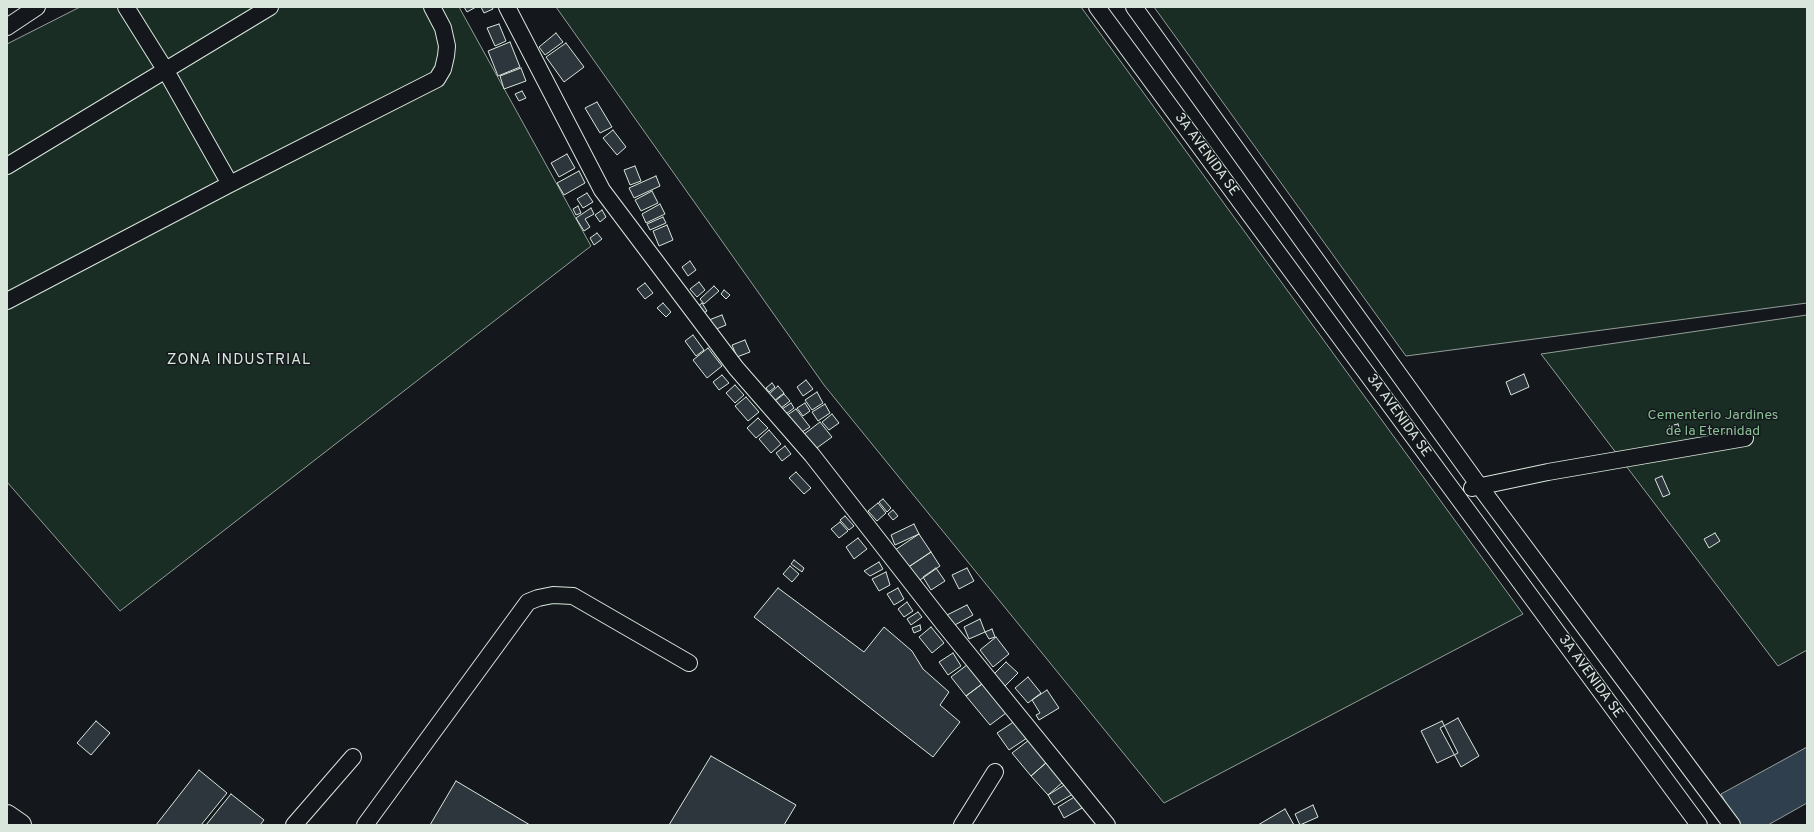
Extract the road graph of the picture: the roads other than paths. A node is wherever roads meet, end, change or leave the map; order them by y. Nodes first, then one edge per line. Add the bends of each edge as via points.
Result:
1 (37, 7) edge
2 (126, 7) edge
3 (270, 7) edge
4 (432, 7) edge
5 (507, 7) edge
6 (1097, 7) edge
7 (1134, 7) edge
8 (7, 27) edge
9 (166, 71) junction
10 (7, 166) edge
11 (230, 184) junction
12 (7, 301) edge
13 (1745, 438) dead end
14 (1480, 486) junction
15 (1455, 492) junction
16 (689, 663) dead end
17 (353, 757) dead end
18 (995, 772) dead end
19 (7, 816) edge
20 (20, 825) edge
21 (294, 825) edge
22 (365, 825) edge
23 (962, 825) edge
24 (1106, 825) edge
25 (1698, 825) edge
26 (1732, 825) edge

1 - 8 street
2 - 9 street
3 - 9 street
4 - 11 street via 443,28 446,46 443,69 437,79
5 - 24 street via 602,190 736,368 812,455
6 - 15 street, 3A AVENIDA SE
7 - 14 street
9 - 10 street
9 - 11 street
11 - 12 street
13 - 14 street
14 - 15 street
14 - 26 street
15 - 25 street, 3A AVENIDA SE
16 - 22 street via 572,596 553,595 528,602
17 - 21 street
18 - 23 street
19 - 20 highway

